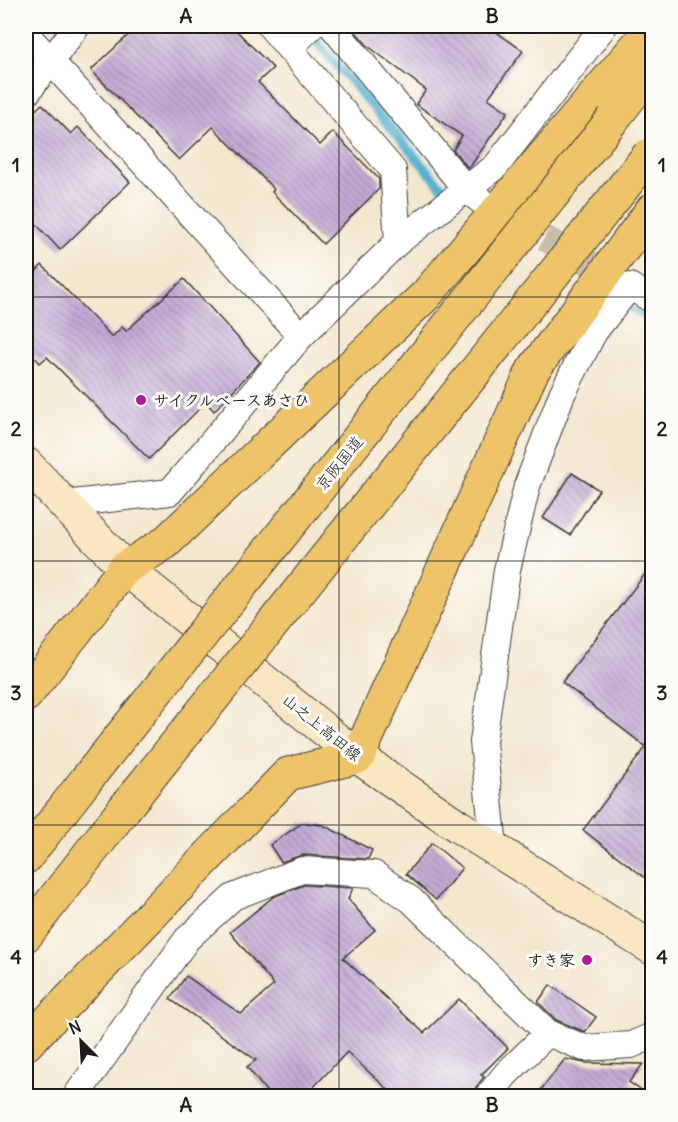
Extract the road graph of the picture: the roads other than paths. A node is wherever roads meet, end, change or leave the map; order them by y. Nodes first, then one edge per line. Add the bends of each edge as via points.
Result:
1 (76, 26) edge
2 (270, 26) edge
3 (312, 26) edge
4 (604, 26) edge
5 (338, 28) edge
6 (652, 28) edge
7 (26, 34) edge
8 (290, 47) junction
9 (51, 61) junction
10 (652, 69) edge
11 (26, 94) edge
12 (651, 153) edge
13 (475, 196) junction
14 (652, 210) edge
15 (398, 242) junction
16 (652, 300) edge
17 (301, 336) junction
18 (26, 464) edge
19 (64, 504) junction
20 (125, 567) junction
21 (26, 695) edge
22 (358, 757) junction
23 (494, 847) junction
24 (26, 856) edge
25 (26, 935) edge
26 (652, 948) edge
27 (548, 1033) junction
28 (652, 1036) edge
29 (26, 1044) edge
30 (76, 1096) edge
31 (488, 1096) edge

1 - 9 street
2 - 8 street
3 - 8 street
4 - 13 street
5 - 13 street
6 - 20 highway via 426,295 165,543
7 - 9 street
8 - 15 street via 393,170
9 - 11 street
9 - 17 street
10 - 24 highway, 京阪国道, bridge
12 - 25 highway, bridge
13 - 15 street
14 - 22 highway via 533,370
15 - 17 street
16 - 23 street via 630,286 594,332 562,394 527,486 507,570 483,742
17 - 19 street via 170,492
18 - 19 street, 山之上高田線
19 - 20 street, 山之上高田線
20 - 21 highway
20 - 22 street, 山之上高田線
22 - 23 street, 山之上高田線
22 - 29 highway via 288,774
23 - 26 street, 山之上高田線
27 - 28 street via 584,1048 632,1045
27 - 30 street via 411,900 374,874 302,870 233,897 187,939
27 - 31 street

